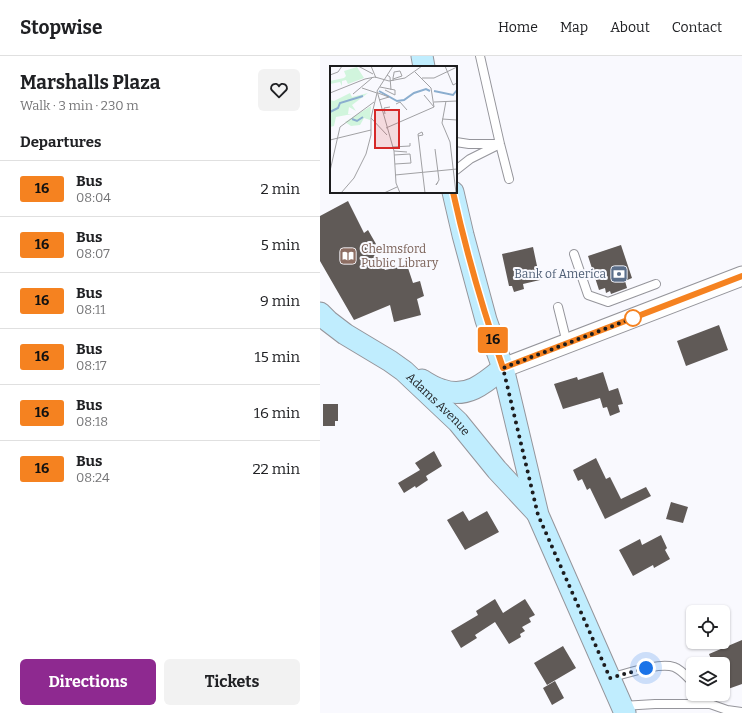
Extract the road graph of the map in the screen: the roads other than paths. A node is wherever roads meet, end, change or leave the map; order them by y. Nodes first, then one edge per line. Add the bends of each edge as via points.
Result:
1 (422, 56) edge
2 (480, 56) edge
3 (424, 66) edge
4 (457, 142) edge
5 (500, 144) junction
6 (457, 169) edge
7 (509, 179) dead end
8 (453, 193) edge
9 (574, 254) dead end
10 (742, 276) edge
11 (656, 284) dead end
12 (558, 307) dead end
13 (320, 313) edge
14 (486, 320) junction
15 (320, 329) edge
16 (345, 334) junction
17 (567, 343) junction
18 (503, 368) junction
19 (404, 371) junction
20 (469, 391) junction
21 (538, 515) junction
22 (686, 675) edge
23 (610, 678) junction
24 (708, 701) edge
25 (710, 704) junction
26 (623, 710) edge
27 (742, 712) edge

1 - 3 main road
2 - 5 lane
4 - 5 lane
5 - 6 lane via 470,159
5 - 7 lane
8 - 14 main road
9 - 11 lane via 588,295 608,302
10 - 17 street
12 - 17 lane
13 - 16 main road, Adams Avenue
14 - 18 main road
14 - 20 main road via 488,358
15 - 16 main road
16 - 19 main road, Adams Avenue
17 - 18 street
18 - 20 main road via 480,386
18 - 21 main road
19 - 20 main road via 441,390 456,393
19 - 21 main road, Adams Avenue via 458,422
21 - 23 main road
22 - 23 lane via 673,667 659,666
23 - 26 main road
24 - 25 lane
25 - 26 lane via 655,704
25 - 27 lane

